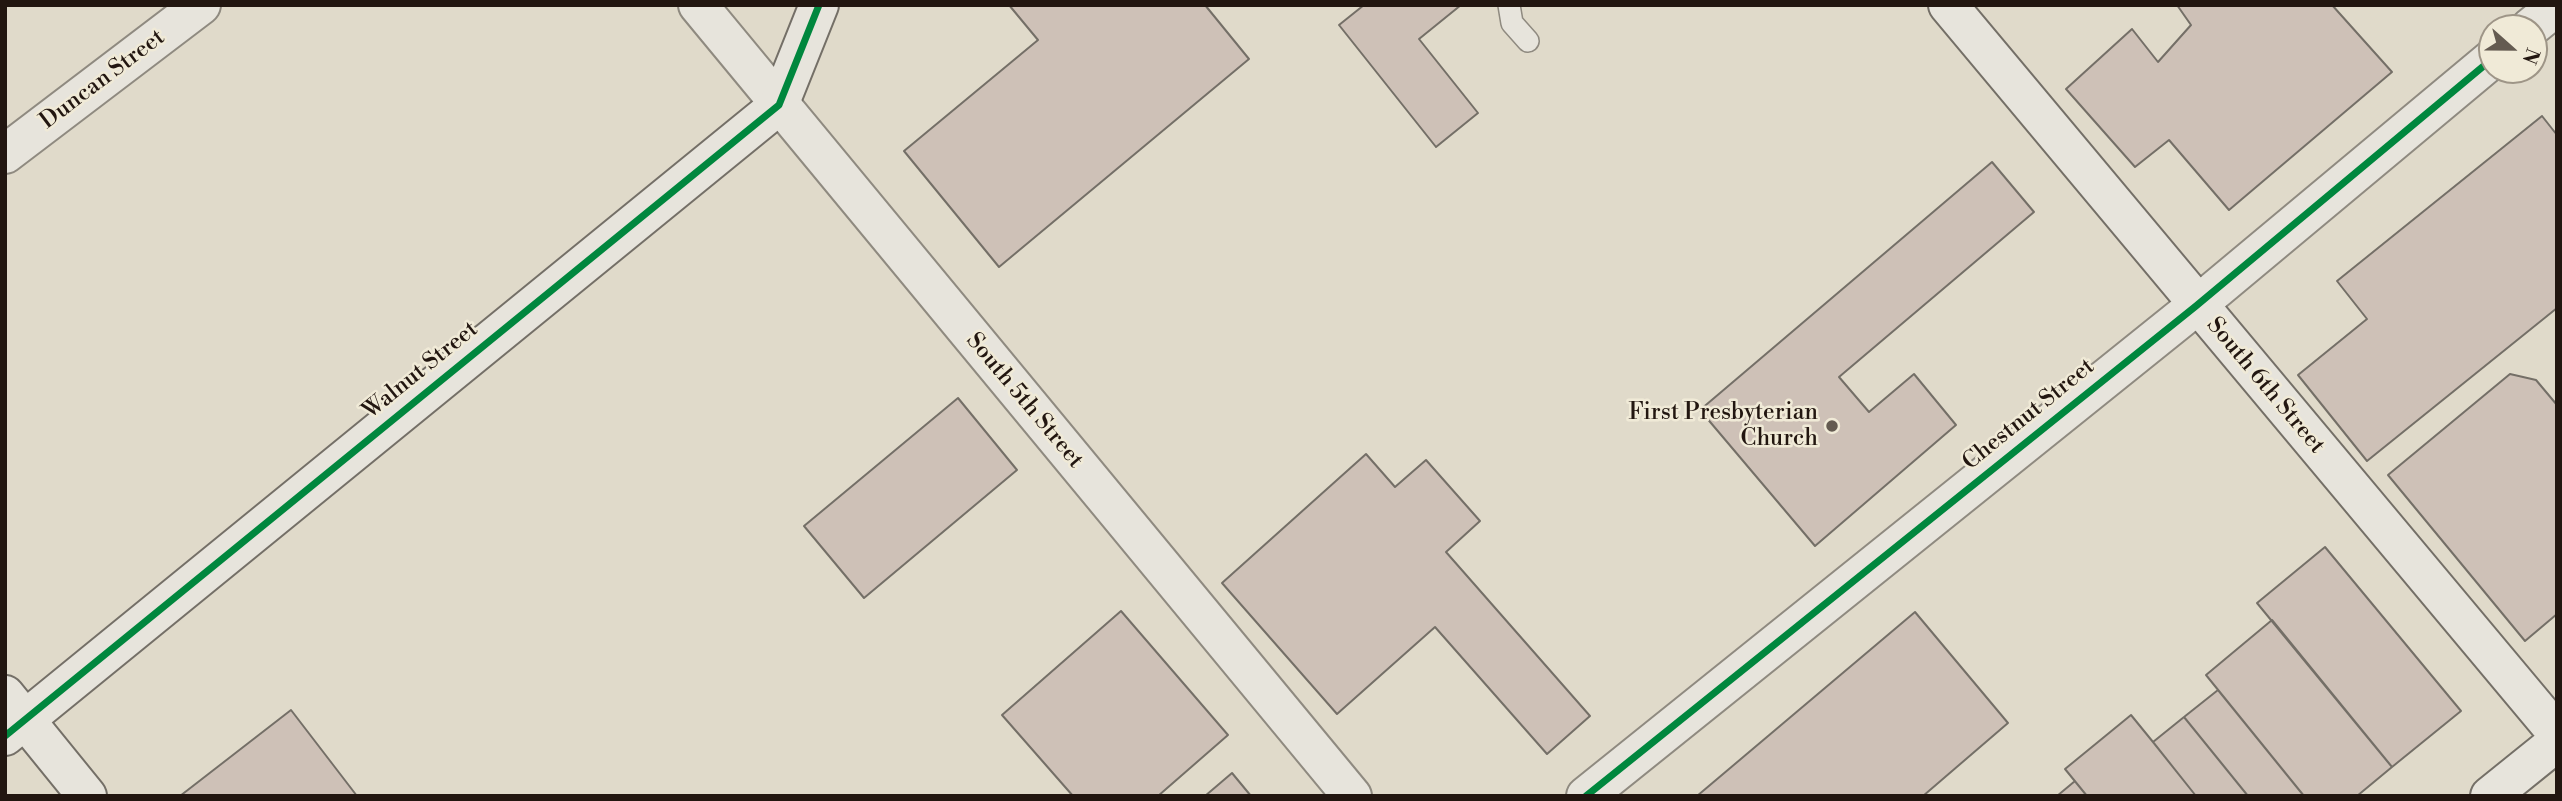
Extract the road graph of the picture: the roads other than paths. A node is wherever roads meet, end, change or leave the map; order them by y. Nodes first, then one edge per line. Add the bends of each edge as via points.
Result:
1 (201, 5) edge
2 (698, 5) edge
3 (819, 5) edge
4 (1509, 5) edge
5 (1948, 5) edge
6 (1528, 41) dead end
7 (2478, 72) edge
8 (779, 106) junction
9 (5, 154) edge
10 (2196, 306) junction
11 (12, 717) edge
12 (2557, 733) edge
13 (2557, 742) edge
14 (87, 796) edge
15 (1352, 796) edge
16 (1586, 796) edge
17 (2490, 796) edge

1 - 9 street, Duncan Street
2 - 8 street, South 5th Street
3 - 8 street, Walnut Street
4 - 6 lane via 1512,23
5 - 10 street, South 6th Street
7 - 10 street, Chestnut Street
8 - 11 street, Walnut Street
8 - 15 street, South 5th Street
10 - 12 street, South 6th Street
10 - 16 street, Chestnut Street
11 - 14 street
13 - 17 street

